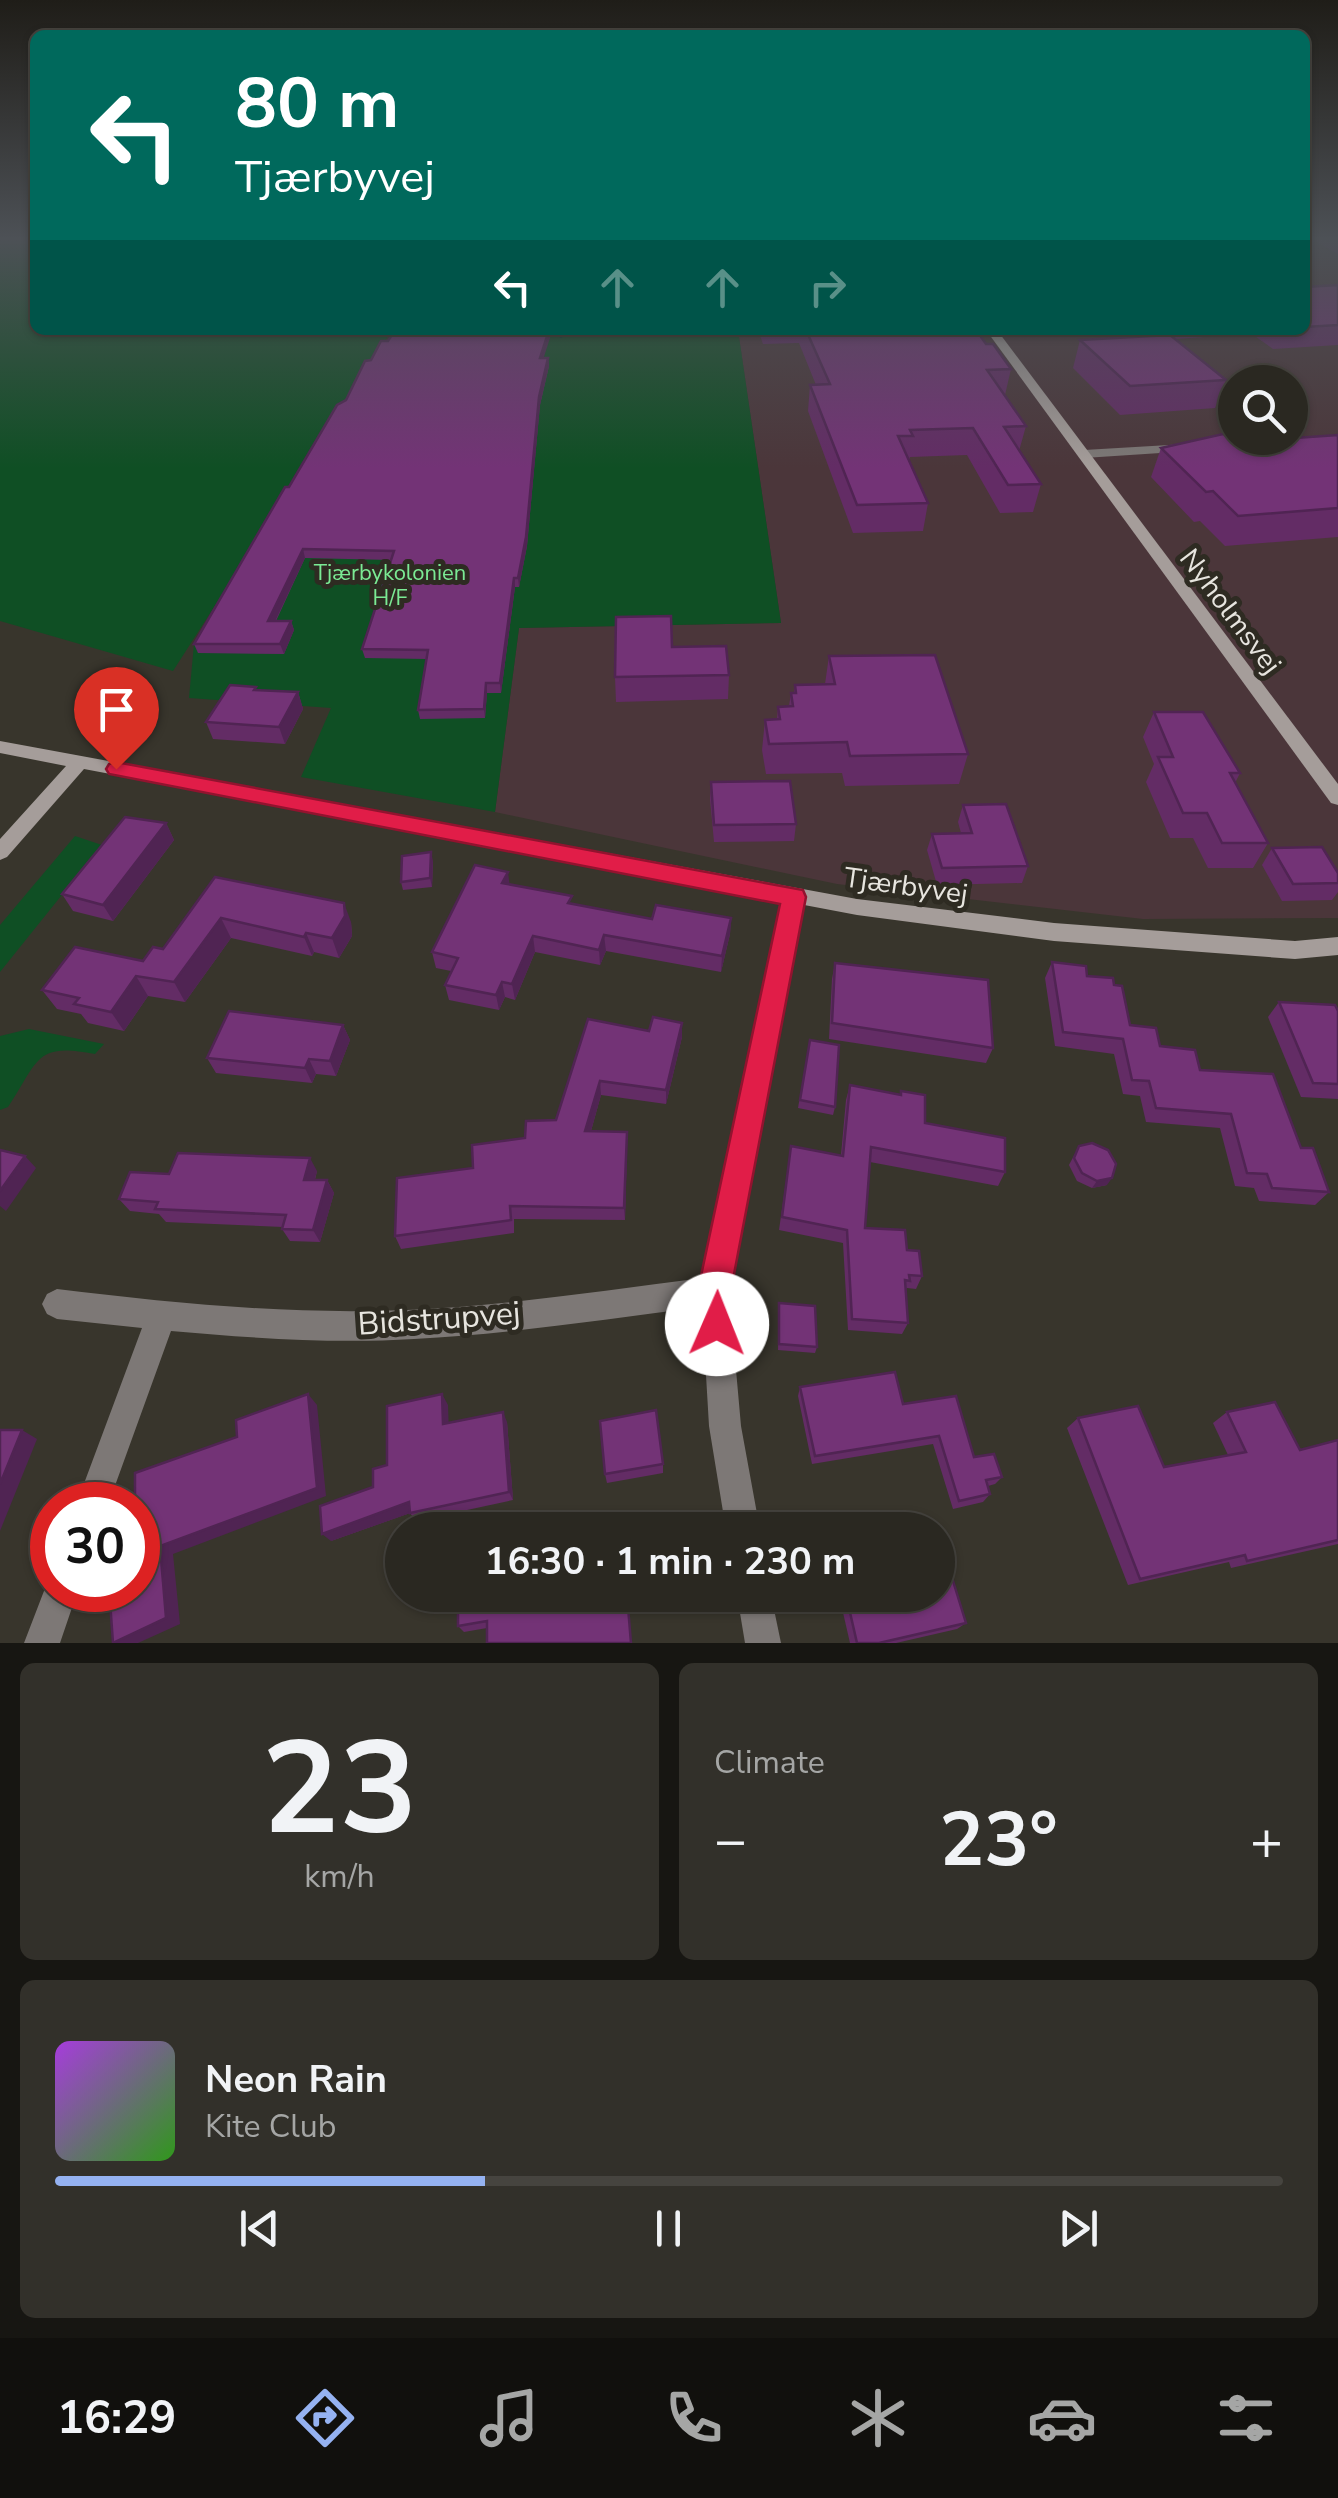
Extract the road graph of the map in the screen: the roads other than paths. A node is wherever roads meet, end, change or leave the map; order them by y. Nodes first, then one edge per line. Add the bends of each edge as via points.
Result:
1 (996, 335) edge
2 (1198, 447) edge
3 (1084, 454) junction
4 (0, 747) edge
5 (80, 762) junction
6 (1338, 798) edge
7 (0, 852) edge
8 (794, 897) junction
9 (1338, 946) edge
10 (715, 1290) junction
11 (56, 1304) dead end
12 (162, 1317) junction
13 (101, 1482) edge
14 (740, 1512) edge
15 (53, 1612) edge
16 (757, 1612) edge
17 (42, 1643) edge
18 (762, 1643) edge

1 - 3 street, Nyholmsvej
2 - 3 street
3 - 6 street, Nyholmsvej
4 - 5 street, Tjærbyvej
5 - 7 street
5 - 8 street, Tjærbyvej
8 - 9 street, Tjærbyvej via 1054,932 1295,950
8 - 10 street
10 - 12 street, Bidstrupvej via 368,1326
10 - 14 street via 724,1426
11 - 12 street, Bidstrupvej
12 - 13 street
15 - 17 street
16 - 18 street

